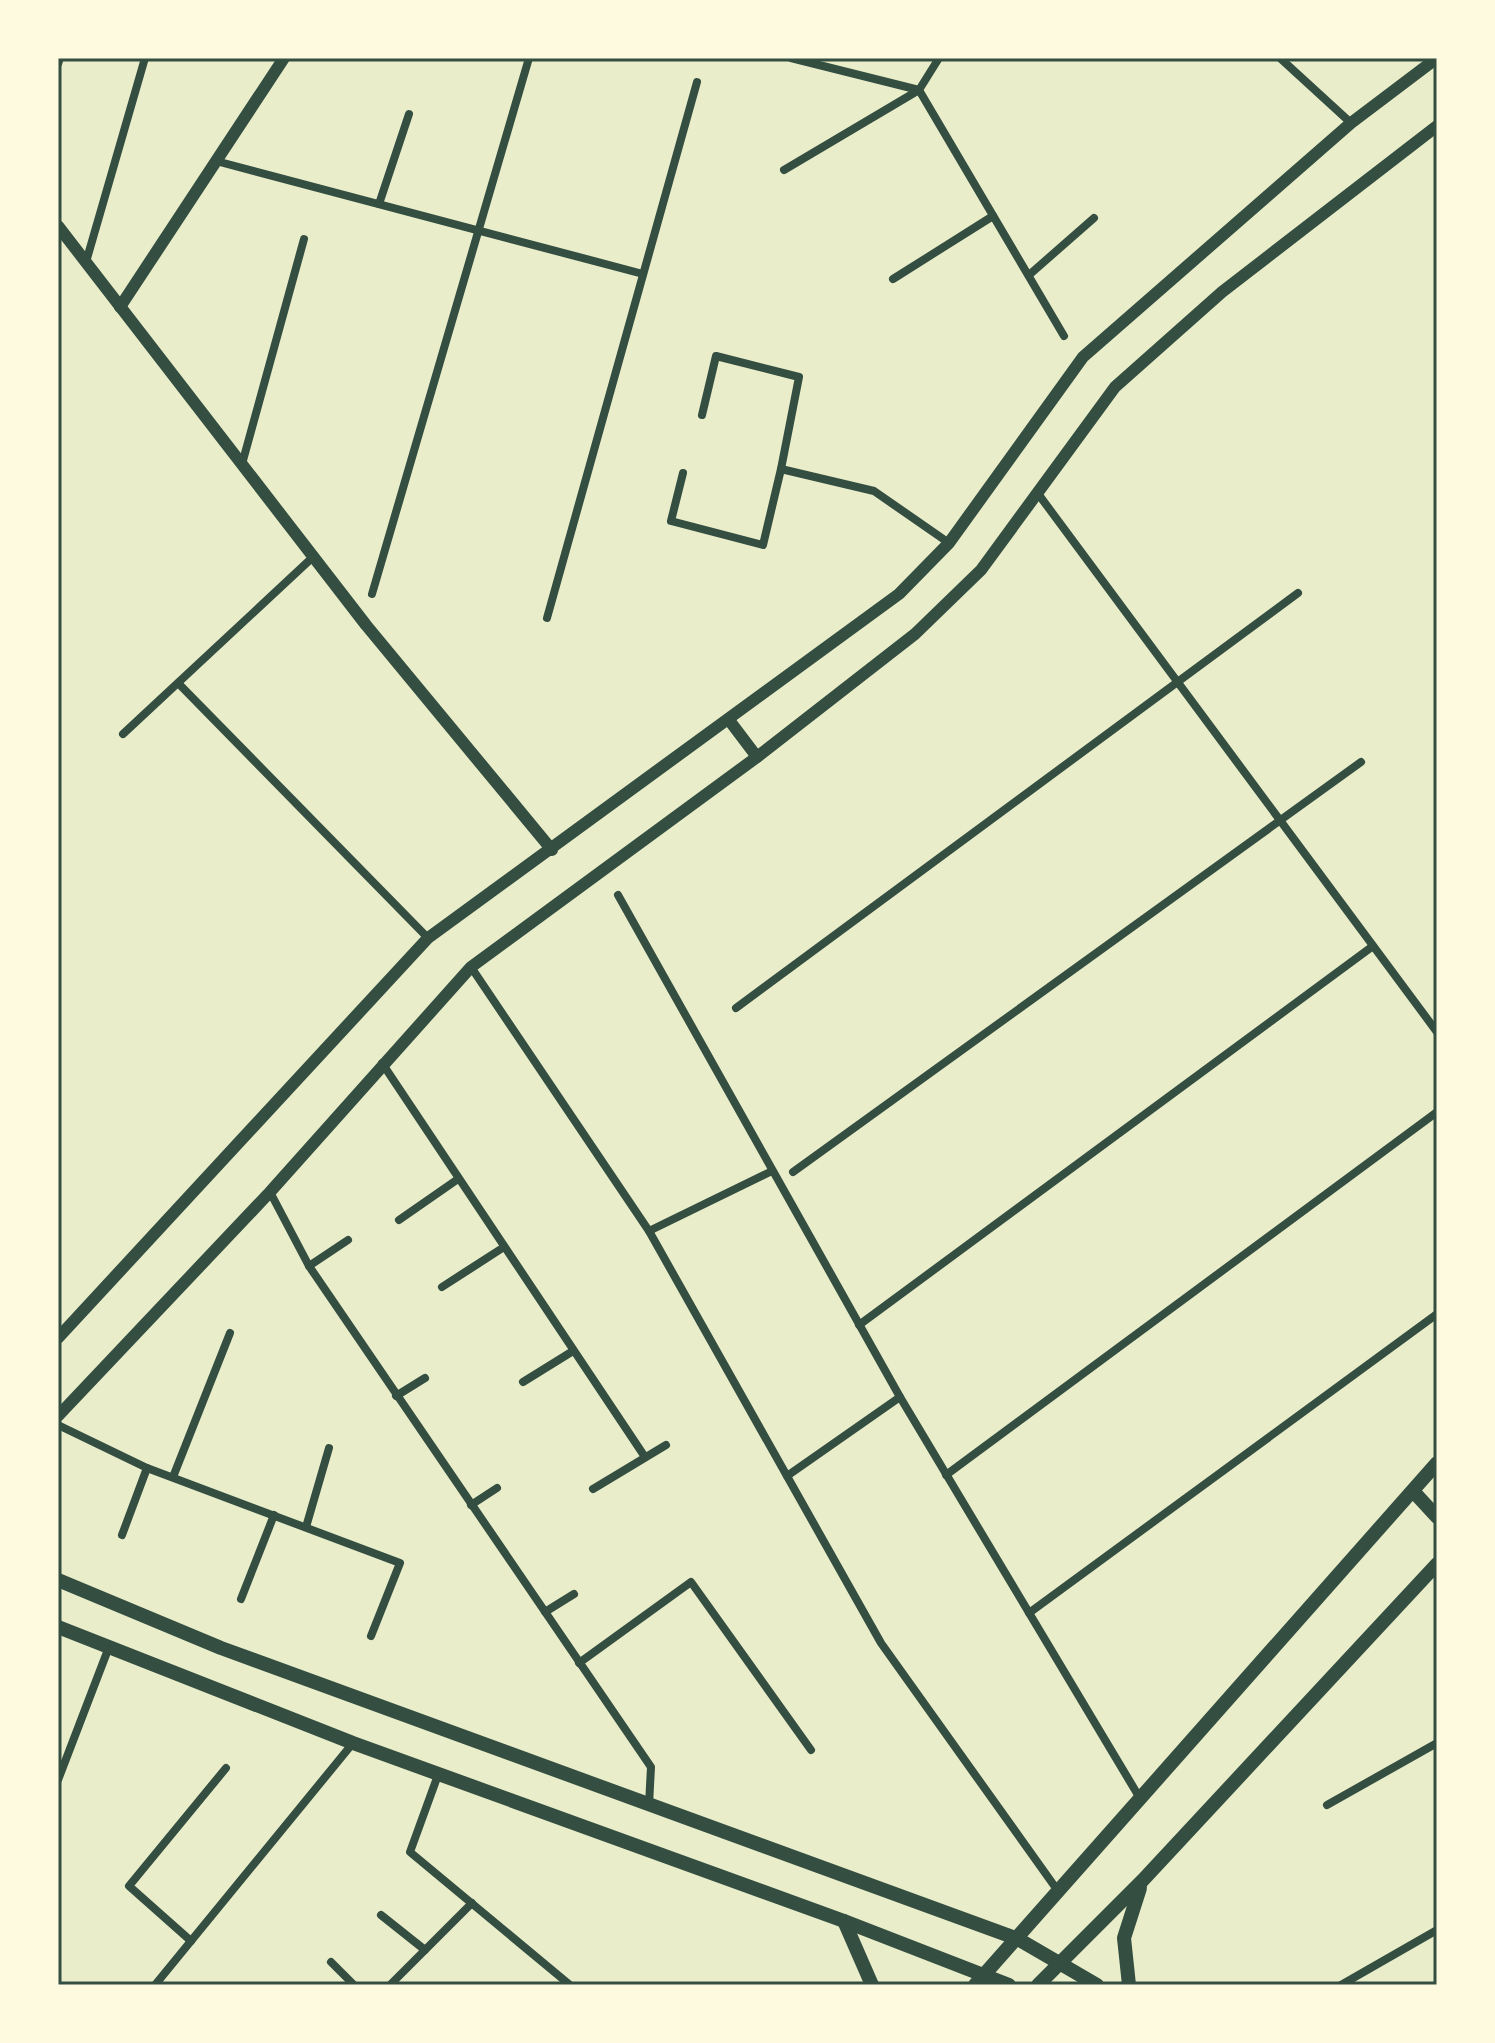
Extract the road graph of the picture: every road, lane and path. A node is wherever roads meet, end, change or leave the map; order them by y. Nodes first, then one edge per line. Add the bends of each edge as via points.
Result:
1 (60, 58) edge
2 (145, 58) edge
3 (284, 58) edge
4 (529, 58) edge
5 (791, 58) edge
6 (939, 58) edge
7 (1280, 58) edge
8 (1437, 58) edge
9 (58, 64) edge
10 (697, 82) dead end
11 (919, 90) junction
12 (409, 114) dead end
13 (1351, 123) junction
14 (1437, 126) edge
15 (216, 161) junction
16 (784, 170) dead end
17 (379, 204) junction
18 (993, 216) junction
19 (1094, 218) dead end
20 (58, 226) edge
21 (479, 231) junction
22 (304, 239) dead end
23 (86, 262) junction
24 (643, 274) junction
25 (1029, 275) junction
26 (893, 279) dead end
27 (120, 307) junction
28 (1064, 336) dead end
29 (702, 415) dead end
30 (242, 464) junction
31 (781, 469) junction
32 (683, 473) dead end
33 (1039, 495) junction
34 (949, 543) junction
35 (313, 557) junction
36 (1298, 593) dead end
37 (372, 594) dead end
38 (547, 618) dead end
39 (1178, 682) junction
40 (178, 683) junction
41 (729, 720) junction
42 (123, 734) dead end
43 (757, 757) junction
44 (1361, 762) dead end
45 (1280, 820) junction
46 (552, 850) junction
47 (618, 895) dead end
48 (428, 938) junction
49 (1373, 946) junction
50 (471, 967) junction
51 (736, 1008) dead end
52 (1437, 1032) edge
53 (382, 1063) junction
54 (1437, 1112) edge
55 (772, 1171) junction
56 (793, 1172) dead end
57 (458, 1179) junction
58 (270, 1192) junction
59 (399, 1220) dead end
60 (649, 1231) junction
61 (348, 1240) dead end
62 (504, 1247) junction
63 (309, 1266) junction
64 (442, 1287) dead end
65 (1437, 1314) edge
66 (859, 1325) junction
67 (230, 1333) dead end
68 (58, 1338) edge
69 (573, 1351) junction
70 (425, 1378) dead end
71 (523, 1382) dead end
72 (396, 1396) junction
73 (900, 1397) junction
74 (58, 1416) edge
75 (58, 1425) edge
76 (666, 1445) dead end
77 (329, 1448) dead end
78 (645, 1457) junction
79 (1437, 1463) edge
80 (147, 1468) junction
81 (946, 1475) junction
82 (787, 1476) junction
83 (173, 1477) junction
84 (497, 1488) dead end
85 (593, 1489) dead end
86 (1413, 1491) junction
87 (471, 1505) junction
88 (274, 1515) junction
89 (1437, 1517) edge
90 (306, 1527) junction
91 (122, 1535) dead end
92 (1437, 1564) edge
93 (58, 1580) edge
94 (574, 1594) dead end
95 (241, 1599) dead end
96 (545, 1612) junction
97 (1029, 1613) junction
98 (58, 1627) edge
99 (371, 1636) dead end
100 (109, 1647) junction
101 (579, 1663) junction
102 (353, 1743) junction
103 (1437, 1743) edge
104 (811, 1750) dead end
105 (226, 1768) dead end
106 (438, 1775) junction
107 (58, 1780) edge
108 (1141, 1801) junction
109 (1327, 1805) dead end
110 (649, 1806) junction
111 (1143, 1880) junction
112 (1058, 1891) junction
113 (472, 1903) junction
114 (381, 1915) dead end
115 (844, 1921) junction
116 (1437, 1930) edge
117 (1018, 1939) junction
118 (191, 1941) junction
119 (425, 1950) junction
120 (1061, 1961) junction
121 (331, 1962) dead end
122 (980, 1980) edge
123 (155, 1985) edge
124 (354, 1985) edge
125 (390, 1985) edge
126 (570, 1985) edge
127 (872, 1985) edge
128 (1009, 1985) edge
129 (1038, 1985) edge
130 (1097, 1985) edge
131 (1129, 1985) edge
132 (1341, 1985) edge

1 - 9 street
2 - 23 street
3 - 15 street
4 - 21 street
5 - 11 street
6 - 11 street
7 - 13 street
8 - 13 street
10 - 24 street
11 - 16 street
11 - 18 street
12 - 17 street
13 - 34 street via 1083,357
14 - 33 street via 1222,292 1115,387
15 - 17 street
15 - 27 street
17 - 21 street
18 - 25 street
18 - 26 street
19 - 25 street
20 - 23 street
21 - 24 street
21 - 37 street
22 - 30 street
23 - 27 street
24 - 38 street
25 - 28 street
27 - 30 street
29 - 31 street via 716,356 799,377
30 - 35 street
31 - 32 street via 763,545 671,521
31 - 34 street via 874,491
33 - 39 street
33 - 43 street via 981,570 915,634
34 - 41 street via 899,594
35 - 40 street
35 - 46 street
36 - 39 street
39 - 45 street
39 - 51 street
40 - 42 street
40 - 48 street
41 - 43 street
41 - 46 street
43 - 50 street
44 - 45 street
45 - 49 street
45 - 56 street
46 - 48 street
47 - 55 street
48 - 68 street
49 - 52 street
49 - 66 street
50 - 53 street
50 - 60 street
53 - 57 street
53 - 58 street
54 - 81 street
55 - 60 street
55 - 66 street
57 - 59 street
57 - 62 street
58 - 63 street
58 - 74 street
60 - 82 street
61 - 63 street
62 - 64 street
62 - 69 street
63 - 72 street
65 - 97 street
66 - 73 street
67 - 83 street
69 - 71 street
69 - 78 street
70 - 72 street
72 - 87 street
73 - 81 street
73 - 82 street
75 - 80 street
76 - 78 street
77 - 90 street
78 - 85 street
79 - 86 main road
80 - 83 street
80 - 91 street
81 - 97 street
82 - 112 street via 881,1643
83 - 88 street
84 - 87 street
86 - 89 main road
86 - 108 main road
87 - 96 street
88 - 90 street
88 - 95 street
90 - 99 street via 400,1563
92 - 111 main road
93 - 110 main road via 221,1648
94 - 96 street
96 - 101 street
97 - 108 street
98 - 100 main road
100 - 102 main road
100 - 107 street
101 - 104 street via 691,1582
101 - 110 street via 651,1767
102 - 106 main road
102 - 118 street
103 - 109 street
105 - 118 street via 129,1886
106 - 113 street via 410,1852
106 - 115 main road
108 - 112 main road
110 - 117 main road
111 - 120 main road
111 - 131 main road via 1124,1938
112 - 117 main road
113 - 119 street
113 - 126 street
114 - 119 street
115 - 122 main road
115 - 127 main road
116 - 132 street
117 - 120 main road
117 - 122 main road
118 - 123 street
119 - 125 street
120 - 129 main road
120 - 130 main road
121 - 124 street
122 - 128 main road

